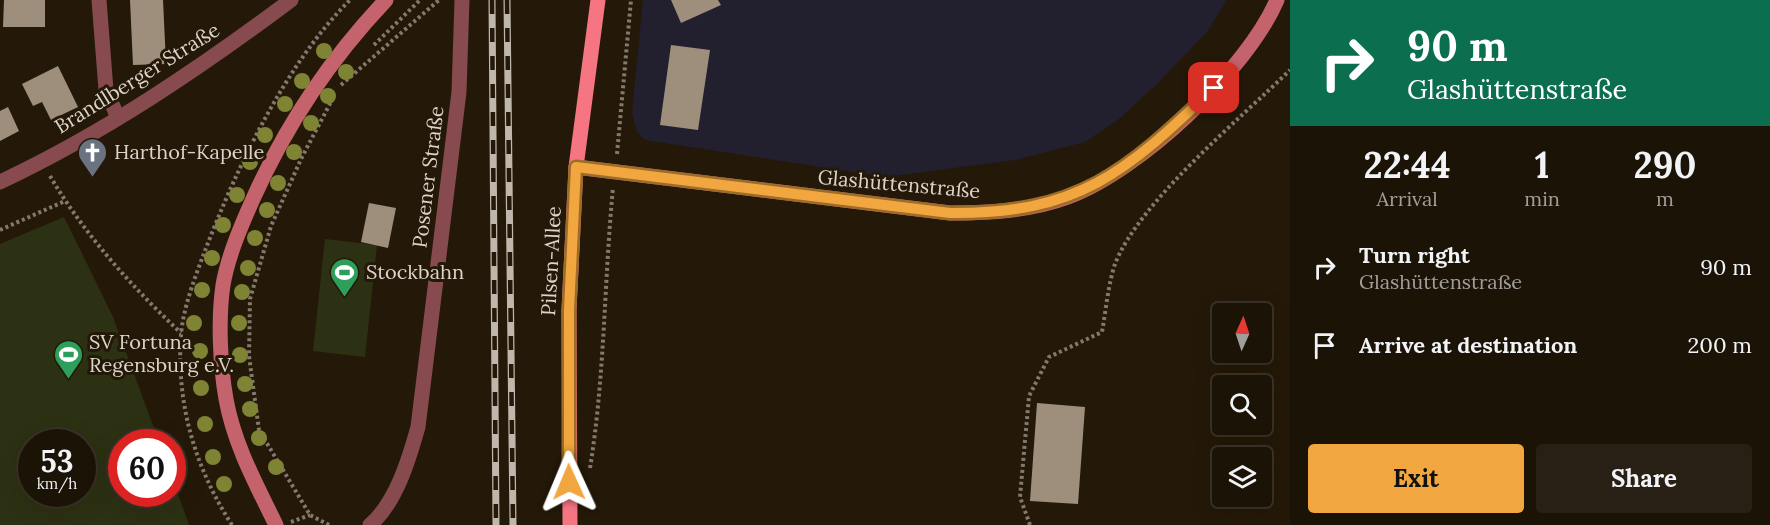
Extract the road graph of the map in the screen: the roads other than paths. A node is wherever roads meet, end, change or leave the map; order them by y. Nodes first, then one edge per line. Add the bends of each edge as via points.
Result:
1 (99, 0) edge
2 (291, 0) edge
3 (386, 0) edge
4 (462, 0) edge
5 (598, 0) edge
6 (1277, 0) edge
7 (118, 118) junction
8 (576, 167) junction
9 (0, 182) edge
10 (276, 525) edge
11 (370, 525) edge
12 (570, 525) edge

1 - 7 street via 106,90
2 - 7 street, Brandlberger Straße via 201,67
3 - 10 street via 298,110 240,227 224,282 220,311 226,398 239,448
4 - 11 street, Posener Straße via 458,102 418,428 396,488
5 - 8 main road, Pilsen-Allee
6 - 8 street, Glashüttenstraße via 1254,42 1229,74 1142,153 1102,182 1029,208 950,213
7 - 9 street, Brandlberger Straße
8 - 12 main road, Pilsen-Allee via 569,310

